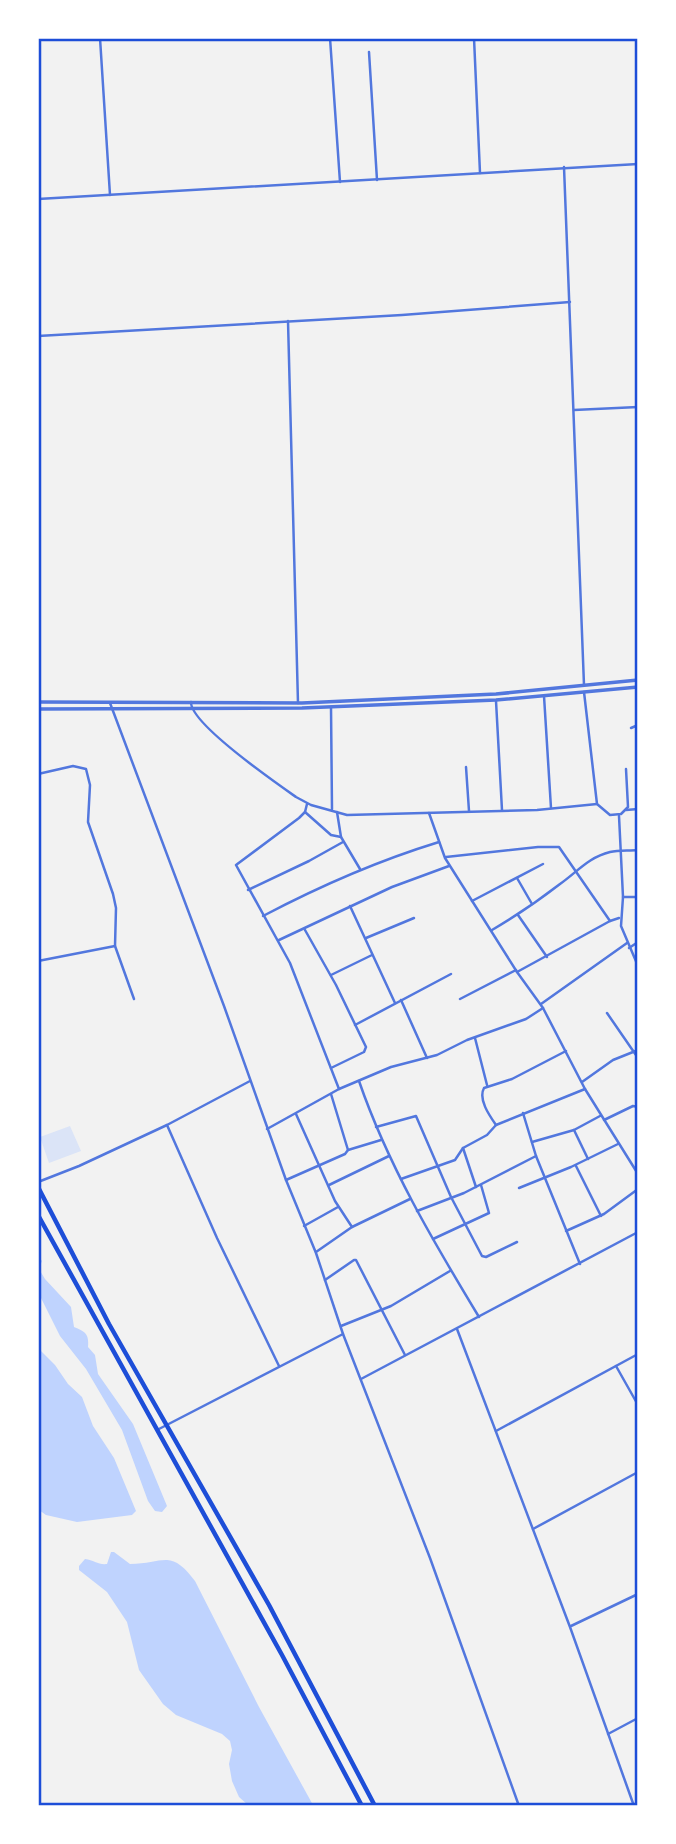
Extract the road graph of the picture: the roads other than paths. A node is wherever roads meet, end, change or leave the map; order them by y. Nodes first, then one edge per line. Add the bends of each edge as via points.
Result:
1 (100, 38) edge
2 (330, 38) edge
3 (474, 38) edge
4 (369, 52) dead end
5 (638, 164) edge
6 (564, 167) junction
7 (480, 173) junction
8 (377, 180) junction
9 (340, 182) junction
10 (110, 195) junction
11 (38, 199) edge
12 (570, 302) junction
13 (288, 321) junction
14 (38, 337) edge
15 (638, 407) edge
16 (573, 410) junction
17 (638, 680) edge
18 (638, 687) edge
19 (584, 688) junction
20 (544, 696) junction
21 (496, 700) junction
22 (110, 701) junction
23 (38, 702) edge
24 (191, 702) junction
25 (298, 703) junction
26 (331, 707) junction
27 (110, 708) junction
28 (191, 708) junction
29 (38, 709) edge
30 (638, 725) edge
31 (632, 728) dead end
32 (467, 767) dead end
33 (626, 769) dead end
34 (38, 774) edge
35 (307, 804) junction
36 (597, 804) junction
37 (551, 808) junction
38 (638, 809) edge
39 (332, 810) junction
40 (502, 810) junction
41 (626, 810) junction
42 (469, 811) junction
43 (305, 812) junction
44 (337, 812) junction
45 (429, 813) junction
46 (619, 815) junction
47 (341, 837) junction
48 (343, 842) junction
49 (439, 842) junction
50 (638, 850) edge
51 (620, 851) junction
52 (445, 858) junction
53 (543, 864) dead end
54 (450, 865) junction
55 (360, 869) junction
56 (577, 869) junction
57 (517, 878) junction
58 (248, 890) junction
59 (623, 897) junction
60 (638, 897) edge
61 (472, 901) junction
62 (532, 904) junction
63 (350, 906) junction
64 (519, 915) junction
65 (263, 916) junction
66 (414, 918) dead end
67 (621, 918) junction
68 (610, 921) junction
69 (305, 929) junction
70 (492, 930) junction
71 (366, 938) junction
72 (279, 940) junction
73 (638, 942) edge
74 (627, 943) junction
75 (115, 946) junction
76 (629, 948) junction
77 (372, 955) junction
78 (547, 957) junction
79 (38, 961) edge
80 (638, 966) edge
81 (516, 971) junction
82 (451, 974) dead end
83 (331, 975) junction
84 (134, 999) dead end
85 (460, 999) dead end
86 (401, 1000) junction
87 (395, 1003) junction
88 (541, 1003) junction
89 (543, 1008) junction
90 (607, 1013) dead end
91 (355, 1025) junction
92 (475, 1038) junction
93 (638, 1050) edge
94 (566, 1051) junction
95 (633, 1052) junction
96 (427, 1058) junction
97 (638, 1058) edge
98 (331, 1068) junction
99 (250, 1081) junction
100 (359, 1081) junction
101 (582, 1082) junction
102 (487, 1085) junction
103 (338, 1089) junction
104 (585, 1089) junction
105 (331, 1094) junction
106 (638, 1107) edge
107 (523, 1113) junction
108 (296, 1114) junction
109 (601, 1115) junction
110 (604, 1120) junction
111 (167, 1125) junction
112 (496, 1125) junction
113 (376, 1128) junction
114 (267, 1129) junction
115 (574, 1130) junction
116 (381, 1140) junction
117 (532, 1142) junction
118 (618, 1144) junction
119 (463, 1147) junction
120 (348, 1150) junction
121 (389, 1156) junction
122 (536, 1156) junction
123 (588, 1158) junction
124 (575, 1165) junction
125 (320, 1166) junction
126 (438, 1166) junction
127 (638, 1174) edge
128 (545, 1177) junction
129 (401, 1179) junction
130 (286, 1180) junction
131 (38, 1182) edge
132 (481, 1184) junction
133 (328, 1185) junction
134 (476, 1187) junction
135 (38, 1188) edge
136 (519, 1188) dead end
137 (638, 1189) edge
138 (451, 1197) junction
139 (410, 1199) junction
140 (339, 1206) junction
141 (417, 1211) junction
142 (38, 1216) edge
143 (601, 1216) junction
144 (465, 1222) junction
145 (304, 1226) junction
146 (352, 1227) junction
147 (566, 1231) junction
148 (638, 1232) edge
149 (433, 1239) junction
150 (517, 1242) dead end
151 (316, 1253) junction
152 (580, 1264) junction
153 (451, 1270) junction
154 (326, 1280) junction
155 (380, 1310) junction
156 (479, 1317) junction
157 (341, 1326) junction
158 (457, 1329) junction
159 (343, 1334) junction
160 (638, 1354) edge
161 (405, 1356) junction
162 (279, 1366) junction
163 (616, 1366) junction
164 (361, 1379) junction
165 (638, 1405) edge
166 (167, 1424) junction
167 (157, 1430) junction
168 (496, 1431) junction
169 (638, 1472) edge
170 (532, 1529) junction
171 (638, 1594) edge
172 (570, 1627) junction
173 (638, 1718) edge
174 (608, 1734) junction
175 (361, 1803) edge
176 (354, 1805) edge
177 (375, 1805) edge
178 (519, 1805) edge
179 (634, 1805) edge

1 - 10 street
2 - 9 street
3 - 7 street
4 - 8 street
5 - 6 street
6 - 7 street
6 - 12 street
7 - 8 street
8 - 9 street
9 - 10 street
10 - 11 street
12 - 13 street
12 - 16 street
13 - 14 street
13 - 25 street
15 - 16 street
16 - 19 street
17 - 19 street
18 - 19 street
19 - 20 street
19 - 25 street
19 - 36 street
20 - 21 street
20 - 37 street
21 - 26 street
21 - 40 street
22 - 23 street
22 - 24 street
22 - 27 street
24 - 25 street
24 - 28 street
26 - 28 street
26 - 39 street
27 - 28 street
27 - 29 street
27 - 99 street
28 - 35 street via 227,744
30 - 31 street
32 - 42 street
33 - 41 street
34 - 75 street via 73,766 89,774 88,822 113,894
35 - 39 street
35 - 43 street
36 - 37 street
36 - 46 street via 610,815
37 - 40 street
38 - 41 street
39 - 44 street
40 - 42 street
41 - 46 street
42 - 45 street
43 - 47 street via 331,835
43 - 58 street via 236,863
44 - 45 street
44 - 47 street
45 - 49 street
46 - 51 street
47 - 48 street
48 - 55 street
48 - 58 street
49 - 52 street
49 - 55 street
50 - 51 street
51 - 56 street
51 - 59 street
52 - 54 street
52 - 56 street via 554,846 562,849
53 - 57 street
54 - 61 street
54 - 63 street
55 - 65 street
56 - 62 street
56 - 68 street
57 - 61 street
57 - 62 street
58 - 65 street
59 - 60 street
59 - 67 street
61 - 70 street
62 - 64 street
63 - 69 street
63 - 71 street
64 - 70 street
64 - 78 street
65 - 72 street
66 - 71 street
67 - 68 street
67 - 74 street
68 - 78 street
69 - 72 street
69 - 83 street
70 - 81 street
71 - 77 street
72 - 98 street
73 - 76 street
74 - 76 street
74 - 88 street
75 - 79 street
75 - 84 street
76 - 80 street
77 - 83 street
77 - 87 street
78 - 81 street
81 - 85 street
81 - 88 street
82 - 86 street
83 - 91 street
86 - 87 street
86 - 96 street
87 - 91 street
88 - 89 street
89 - 92 street
89 - 94 street
90 - 95 street
91 - 98 street via 366,1051
92 - 96 street
92 - 102 street
93 - 95 street
94 - 101 street
94 - 102 street via 512,1079
95 - 97 street
95 - 101 street
96 - 100 street
98 - 103 street
99 - 111 street
99 - 114 street
100 - 103 street
100 - 113 street
101 - 104 street
102 - 112 street via 481,1096
103 - 105 street
104 - 107 street
104 - 109 street
105 - 108 street
105 - 120 street
106 - 110 street
107 - 112 street
107 - 117 street
108 - 114 street
108 - 125 street
109 - 110 street
109 - 115 street
110 - 118 street
111 - 131 street
111 - 162 street
112 - 119 street
113 - 116 street
113 - 126 street via 416,1116
114 - 130 street
115 - 117 street
115 - 123 street
116 - 120 street
116 - 121 street
117 - 122 street
118 - 123 street
118 - 127 street
119 - 126 street via 455,1160
119 - 134 street
120 - 125 street
121 - 129 street
121 - 133 street
122 - 128 street
122 - 132 street
123 - 124 street
124 - 128 street
124 - 143 street
125 - 130 street
125 - 133 street
126 - 129 street
126 - 138 street
128 - 136 street
128 - 147 street
129 - 139 street
130 - 145 street
132 - 134 street
132 - 144 street via 490,1212
133 - 140 street
134 - 138 street
135 - 166 main road
137 - 143 street
138 - 141 street
138 - 144 street
139 - 141 street
139 - 146 street
140 - 145 street
140 - 146 street
141 - 149 street
142 - 167 main road
143 - 147 street
144 - 149 street
144 - 150 street via 484,1258
145 - 151 street
146 - 151 street
147 - 152 street
148 - 152 street
149 - 153 street
151 - 154 street
152 - 156 street
153 - 155 street
153 - 156 street
154 - 155 street via 356,1260
154 - 157 street
155 - 157 street
155 - 161 street
156 - 158 street
157 - 159 street
158 - 161 street
158 - 168 street
159 - 162 street
159 - 164 street
160 - 163 street
161 - 164 street
162 - 166 street
163 - 165 street
163 - 168 street
164 - 178 street
166 - 167 street
166 - 177 main road via 270,1605
167 - 175 main road
168 - 170 street
169 - 170 street
170 - 172 street
171 - 172 street
172 - 174 street
173 - 174 street
174 - 179 street
175 - 176 street

